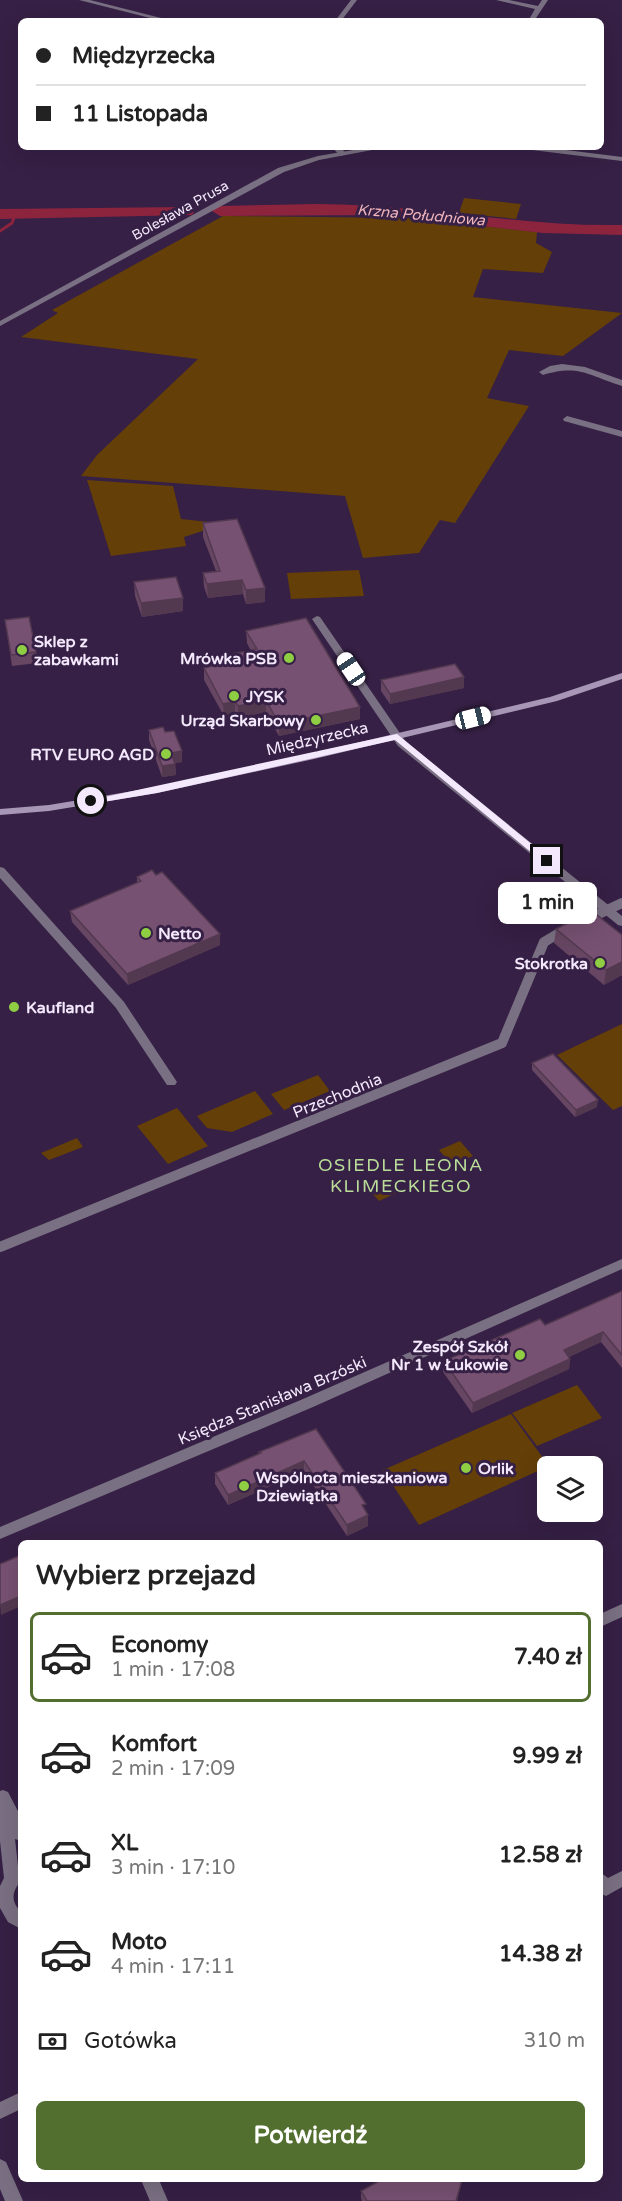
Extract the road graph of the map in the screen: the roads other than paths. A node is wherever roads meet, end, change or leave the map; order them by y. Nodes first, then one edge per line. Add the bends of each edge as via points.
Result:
1 (82, 0) edge
2 (354, 0) edge
3 (499, 0) edge
4 (545, 0) edge
5 (540, 8) junction
6 (157, 18) edge
7 (340, 18) edge
8 (533, 18) edge
9 (339, 150) edge
10 (366, 150) edge
11 (548, 150) edge
12 (343, 154) junction
13 (622, 159) edge
14 (0, 324) edge
15 (543, 372) dead end
16 (622, 383) edge
17 (567, 419) dead end
18 (622, 434) edge
19 (317, 619) dead end
20 (622, 676) edge
21 (397, 737) junction
22 (0, 814) edge
23 (0, 871) edge
24 (622, 903) edge
25 (607, 910) junction
26 (622, 922) edge
27 (171, 1082) dead end
28 (0, 1246) edge
29 (622, 1264) edge
30 (0, 1533) edge
31 (622, 1610) edge
32 (603, 1620) edge
33 (1, 1793) edge
34 (18, 1828) edge
35 (622, 1879) edge
36 (603, 1884) edge
37 (9, 1885) edge
38 (12, 1920) edge
39 (18, 2102) edge
40 (0, 2111) edge
41 (0, 2168) edge
42 (151, 2182) edge
43 (14, 2201) edge
44 (159, 2201) edge

1 - 6 street
2 - 7 street
3 - 5 street
4 - 5 street
5 - 8 street
9 - 12 street
10 - 12 street, Bolesława Prusa
11 - 13 street
12 - 14 street, Bolesława Prusa via 281,170
15 - 16 street via 566,365
17 - 18 street
19 - 21 street
20 - 21 main road, Międzyrzecka via 569,694
21 - 22 main road, Międzyrzecka via 157,790
21 - 25 street
23 - 27 street via 109,991
24 - 25 street, Przechodnia
25 - 26 street
25 - 28 street, Przechodnia via 555,933 544,942 502,1043
29 - 30 street, Księdza Stanisława Brzóski via 298,1408
31 - 32 street
33 - 34 street
33 - 37 street
35 - 36 street
37 - 38 street via 6,1907
39 - 40 street
41 - 43 street
42 - 44 street

